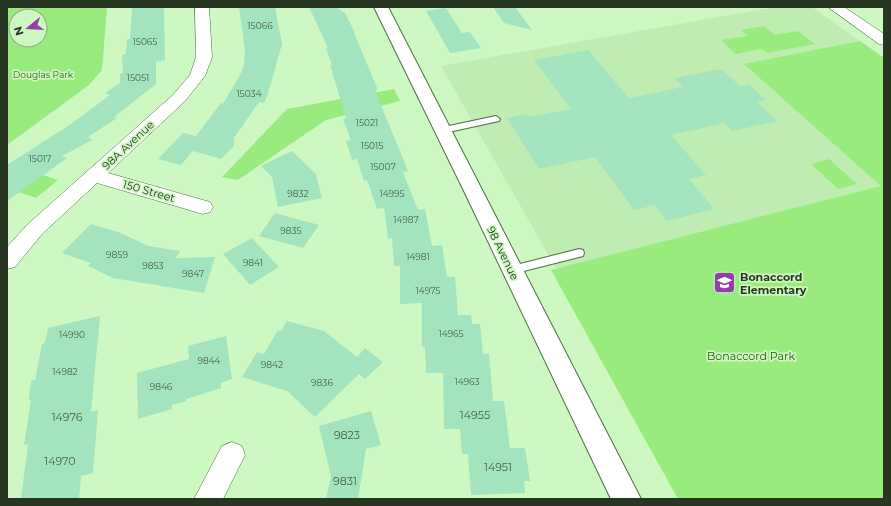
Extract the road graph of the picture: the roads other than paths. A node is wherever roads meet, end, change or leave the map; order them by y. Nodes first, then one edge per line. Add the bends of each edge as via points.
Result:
1 (202, 7) edge
2 (381, 7) edge
3 (835, 7) edge
4 (884, 41) edge
5 (496, 119) dead end
6 (444, 130) junction
7 (95, 176) junction
8 (204, 207) dead end
9 (579, 253) dead end
10 (7, 261) edge
11 (512, 270) junction
12 (232, 455) dead end
13 (208, 499) edge
14 (626, 499) edge

1 - 7 street, 98A Avenue via 204,57 197,76 179,98
2 - 6 street, 98 Avenue
3 - 4 street
5 - 6 lane
6 - 11 street, 98 Avenue
7 - 8 street, 150 Street
7 - 10 street, 98A Avenue via 35,229
9 - 11 lane
11 - 14 street, 98 Avenue
12 - 13 street

